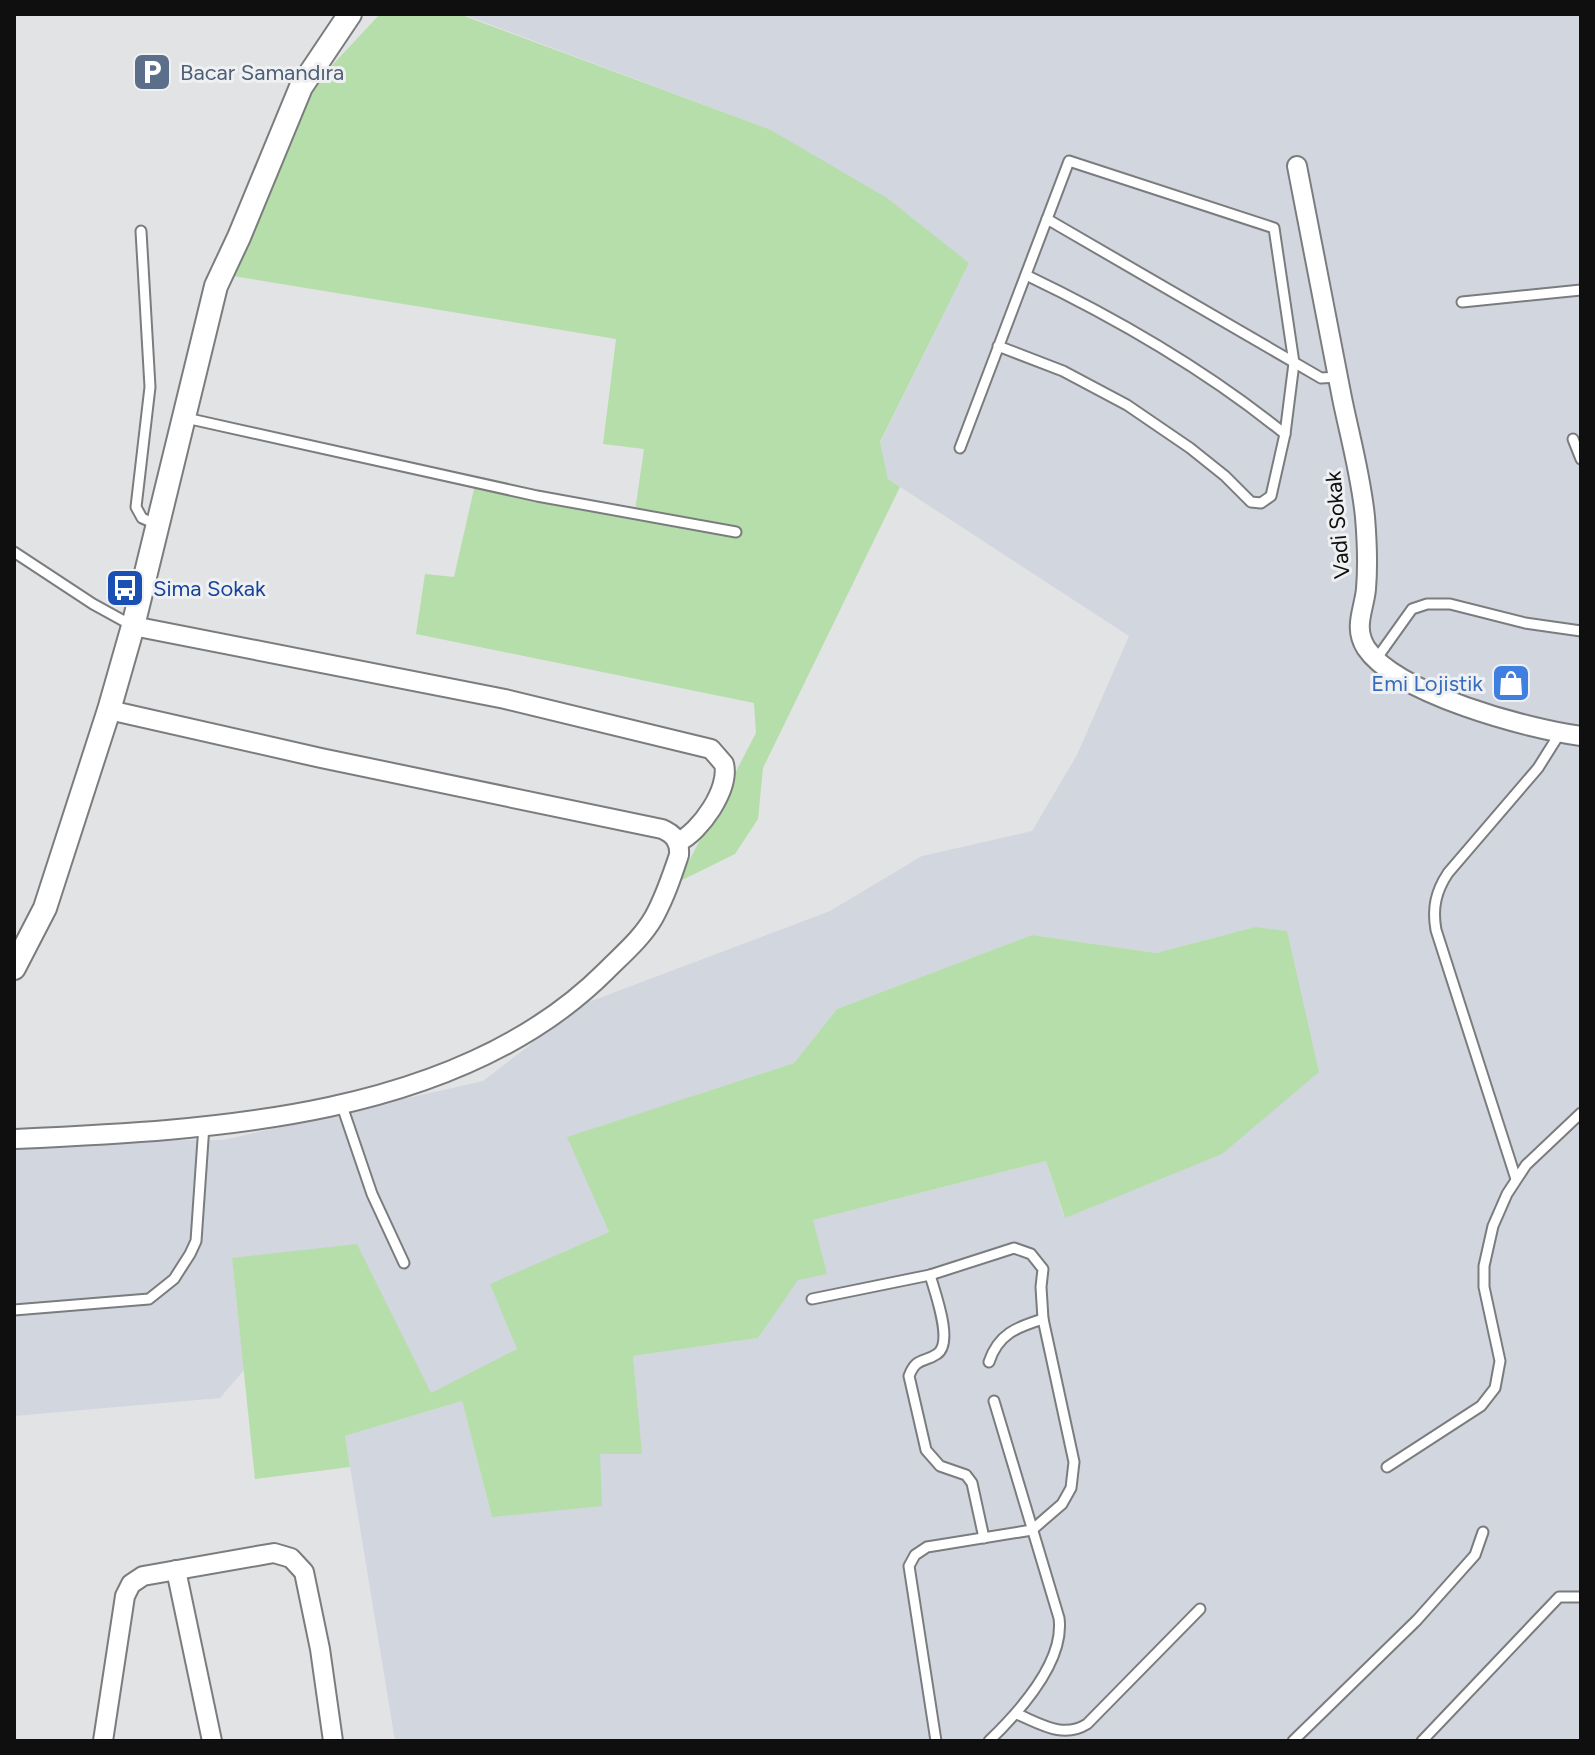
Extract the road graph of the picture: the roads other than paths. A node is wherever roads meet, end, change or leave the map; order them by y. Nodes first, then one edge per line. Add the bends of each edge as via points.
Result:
1 (350, 14) edge
2 (1297, 166) dead end
3 (1047, 219) junction
4 (141, 231) dead end
5 (1026, 275) junction
6 (1581, 290) edge
7 (1462, 302) dead end
8 (998, 346) junction
9 (1294, 363) junction
10 (1338, 377) junction
11 (182, 418) junction
12 (1285, 434) junction
13 (1573, 439) dead end
14 (960, 448) dead end
15 (1581, 459) edge
16 (158, 525) junction
17 (736, 532) dead end
18 (14, 552) edge
19 (133, 626) junction
20 (1581, 631) edge
21 (1377, 658) junction
22 (109, 710) junction
23 (1560, 733) junction
24 (1581, 736) edge
25 (678, 842) junction
26 (14, 968) edge
27 (341, 1103) junction
28 (1581, 1113) edge
29 (204, 1125) junction
30 (14, 1139) edge
31 (1516, 1179) junction
32 (404, 1263) dead end
33 (930, 1275) junction
34 (812, 1299) dead end
35 (14, 1310) edge
36 (1043, 1319) junction
37 (989, 1362) dead end
38 (994, 1401) dead end
39 (1387, 1467) dead end
40 (1032, 1530) junction
41 (1483, 1532) dead end
42 (984, 1538) junction
43 (176, 1570) junction
44 (1581, 1597) edge
45 (1200, 1609) dead end
46 (1017, 1714) junction
47 (103, 1741) edge
48 (212, 1741) edge
49 (333, 1741) edge
50 (936, 1741) edge
51 (989, 1741) edge
52 (1293, 1741) edge
53 (1422, 1741) edge

1 - 11 street via 301,87 216,286
2 - 10 street, Vadi Sokak
3 - 5 lane
3 - 9 lane
3 - 9 lane via 1069,161 1274,228
4 - 16 lane via 150,387 136,507 147,522
5 - 8 lane
5 - 12 lane via 1152,341
6 - 7 lane
8 - 12 lane via 1063,371 1127,405 1256,503 1271,496
8 - 14 lane
9 - 10 lane via 1321,378
9 - 12 lane
10 - 21 street, Vadi Sokak via 1365,514 1367,567 1360,628 1367,649
11 - 16 street
11 - 17 lane via 537,496
13 - 15 lane
16 - 19 street
18 - 19 lane
19 - 22 street
19 - 25 street via 505,699 711,749 724,764 724,782 699,828
20 - 21 lane via 1427,604 1412,609
21 - 23 street via 1424,690
22 - 25 street via 662,829
22 - 26 street via 45,908
23 - 24 street
23 - 31 lane via 1538,768 1448,873 1434,911
25 - 27 street via 679,855 652,919 562,1011 464,1066
27 - 29 street
27 - 32 lane via 372,1194
28 - 31 lane
29 - 30 street
29 - 35 lane via 196,1241 174,1279 149,1299
31 - 39 lane via 1493,1226 1484,1266 1500,1361 1495,1388 1481,1406
33 - 34 lane
33 - 36 lane via 1014,1248 1023,1250 1043,1269
33 - 42 lane via 945,1342 909,1376 926,1450 940,1466 966,1475 972,1483
36 - 37 lane via 1004,1335
36 - 40 lane via 1075,1471 1067,1496
38 - 40 lane
40 - 42 lane
40 - 46 lane via 1060,1634 1054,1654
41 - 52 lane via 1475,1555 1417,1620
42 - 50 lane via 927,1547 909,1566
43 - 47 street via 143,1576 128,1590
43 - 48 street
43 - 49 street via 274,1553 298,1564 320,1649
44 - 53 lane via 1559,1597
45 - 46 lane via 1080,1729 1056,1730
46 - 51 lane

